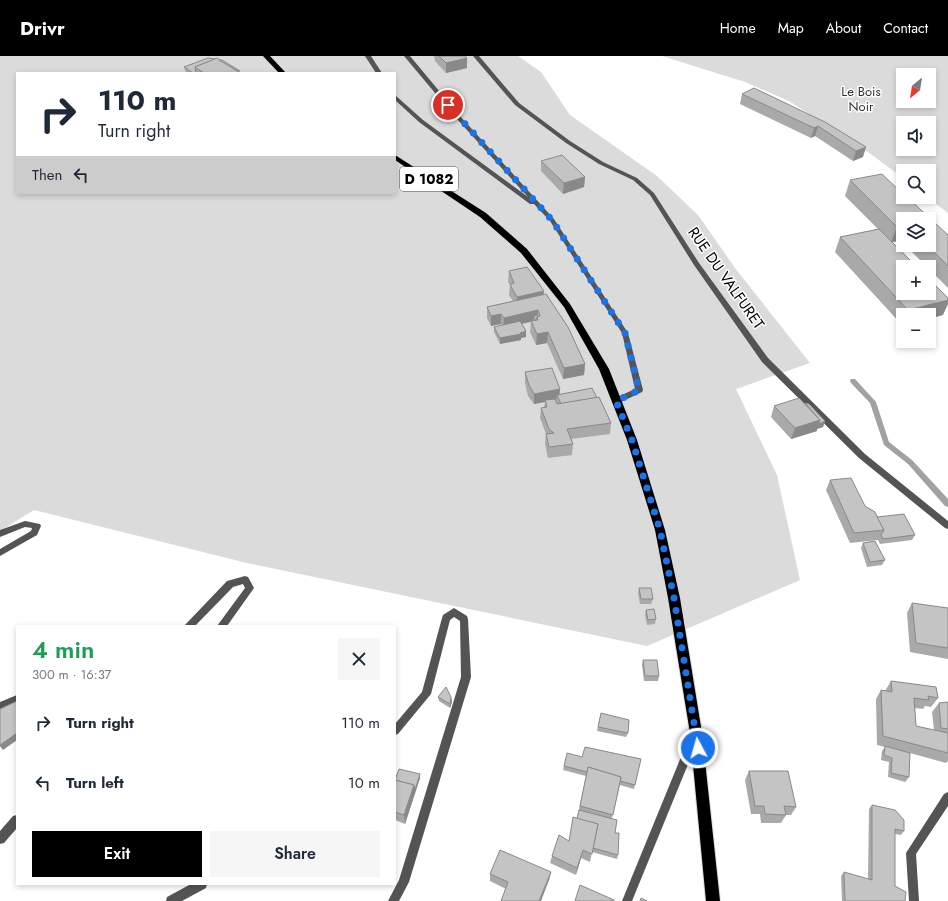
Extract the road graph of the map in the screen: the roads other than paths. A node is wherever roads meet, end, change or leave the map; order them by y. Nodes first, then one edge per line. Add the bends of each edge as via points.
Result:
1 (266, 56) edge
2 (368, 56) edge
3 (407, 56) edge
4 (476, 56) edge
5 (282, 72) edge
6 (378, 72) edge
7 (396, 97) edge
8 (396, 158) edge
9 (543, 210) junction
10 (616, 401) junction
11 (948, 526) edge
12 (0, 534) edge
13 (0, 553) edge
14 (190, 625) edge
15 (223, 625) edge
16 (16, 699) edge
17 (0, 706) edge
18 (396, 730) edge
19 (696, 733) junction
20 (948, 797) edge
21 (16, 821) edge
22 (0, 839) edge
23 (200, 885) edge
24 (171, 901) edge
25 (393, 901) edge
26 (627, 901) edge
27 (713, 901) edge
28 (914, 901) edge

1 - 5 main road
2 - 6 street
3 - 9 street via 458,117
4 - 11 street, RUE DU VALFURET via 517,104 568,142 601,163 635,179 652,194 696,264 765,360 862,456
7 - 9 street via 422,122
8 - 10 main road, D 1082 via 483,215 524,251 567,306 604,369
9 - 10 street via 625,333 639,390
10 - 19 main road, D 1082 via 632,440 660,530
12 - 13 street via 25,524 37,526 34,533
14 - 15 street via 230,584 245,580 250,588
16 - 17 street
18 - 25 street via 426,694 446,618 454,612 464,619 466,677 404,882
19 - 26 street
19 - 27 main road, D 1082
20 - 28 street via 911,853
21 - 22 street
23 - 24 street

